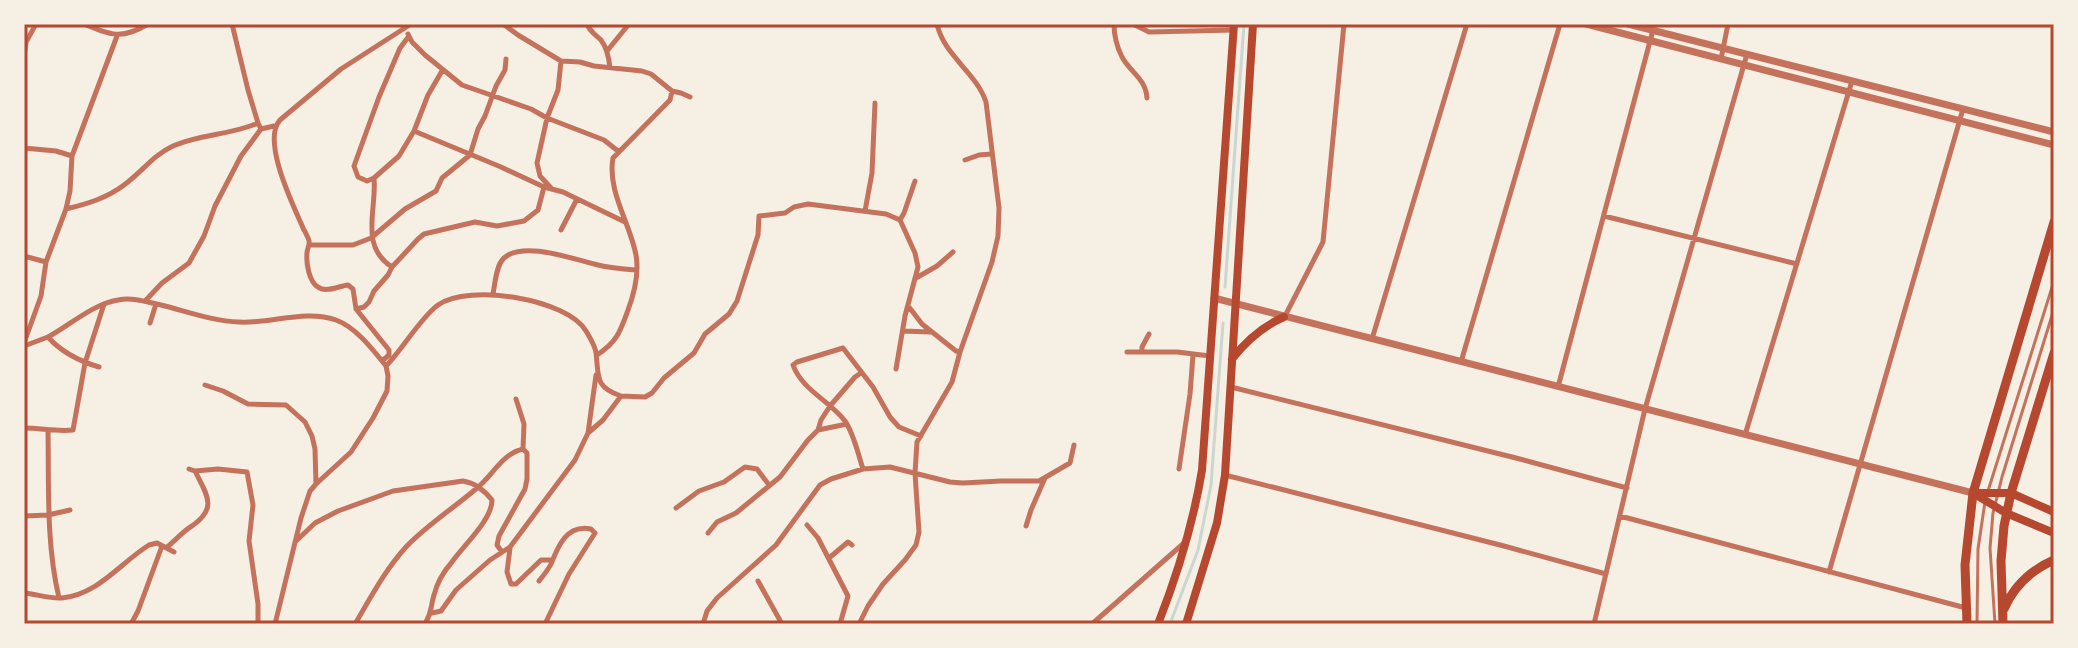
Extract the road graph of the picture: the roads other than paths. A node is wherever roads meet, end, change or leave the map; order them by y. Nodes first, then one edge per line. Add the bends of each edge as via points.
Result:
1 (36, 24) edge
2 (84, 24) edge
3 (148, 24) edge
4 (232, 24) edge
5 (411, 24) edge
6 (503, 24) edge
7 (587, 24) edge
8 (629, 24) edge
9 (937, 24) edge
10 (1114, 24) edge
11 (1133, 24) edge
12 (1253, 24) edge
13 (1344, 24) edge
14 (1467, 24) edge
15 (1560, 24) edge
16 (1586, 24) edge
17 (1628, 24) edge
18 (1728, 24) edge
19 (1642, 26) edge
20 (1234, 27) edge
21 (1653, 30) junction
22 (408, 32) junction
23 (117, 36) junction
24 (1638, 37) junction
25 (1650, 41) junction
26 (1724, 48) junction
27 (607, 51) junction
28 (1747, 54) junction
29 (24, 56) edge
30 (506, 59) dead end
31 (1721, 59) junction
32 (561, 61) junction
33 (1744, 65) junction
34 (610, 68) junction
35 (442, 71) junction
36 (1852, 81) junction
37 (672, 91) junction
38 (1849, 92) junction
39 (492, 97) junction
40 (690, 97) dead end
41 (1147, 98) dead end
42 (875, 103) dead end
43 (1963, 109) junction
44 (547, 118) junction
45 (1959, 121) junction
46 (260, 126) junction
47 (274, 126) junction
48 (414, 131) junction
49 (2054, 132) edge
50 (2054, 145) edge
51 (24, 148) edge
52 (618, 151) junction
53 (992, 154) junction
54 (470, 155) junction
55 (72, 156) junction
56 (965, 160) dead end
57 (374, 178) junction
58 (915, 181) dead end
59 (544, 187) junction
60 (552, 188) junction
61 (577, 199) junction
62 (66, 209) junction
63 (865, 211) junction
64 (1604, 216) junction
65 (900, 220) junction
66 (2054, 222) edge
67 (627, 223) junction
68 (561, 230) dead end
69 (371, 238) junction
70 (1694, 239) junction
71 (309, 245) junction
72 (953, 252) dead end
73 (24, 256) edge
74 (46, 262) junction
75 (1797, 264) junction
76 (392, 267) junction
77 (636, 270) junction
78 (915, 278) junction
79 (2054, 281) edge
80 (493, 294) junction
81 (1214, 298) junction
82 (146, 300) junction
83 (105, 304) junction
84 (156, 304) junction
85 (1235, 304) junction
86 (909, 307) junction
87 (356, 309) junction
88 (2054, 309) edge
89 (1284, 317) junction
90 (150, 323) dead end
91 (903, 331) junction
92 (931, 332) junction
93 (1149, 334) dead end
94 (48, 337) junction
95 (1372, 339) junction
96 (24, 345) edge
97 (960, 352) junction
98 (1127, 352) dead end
99 (1142, 352) junction
100 (2054, 353) edge
101 (597, 355) junction
102 (1193, 355) junction
103 (1211, 356) junction
104 (1232, 359) junction
105 (1461, 362) junction
106 (85, 363) junction
107 (384, 364) junction
108 (99, 367) dead end
109 (896, 369) dead end
110 (861, 373) junction
111 (596, 375) junction
112 (205, 385) dead end
113 (1230, 387) junction
114 (1558, 387) junction
115 (621, 396) junction
116 (516, 399) dead end
117 (830, 406) junction
118 (1645, 409) junction
119 (847, 424) junction
120 (24, 428) edge
121 (818, 430) junction
122 (48, 431) junction
123 (588, 433) junction
124 (1745, 435) junction
125 (921, 436) junction
126 (1074, 445) dead end
127 (523, 449) junction
128 (1860, 465) junction
129 (863, 469) junction
130 (1179, 469) dead end
131 (915, 473) junction
132 (1225, 475) junction
133 (1045, 478) junction
134 (316, 484) junction
135 (769, 485) junction
136 (479, 487) junction
137 (1627, 488) junction
138 (1973, 493) junction
139 (1997, 493) junction
140 (2011, 493) junction
141 (1986, 497) junction
142 (1995, 506) junction
143 (676, 508) dead end
144 (70, 510) dead end
145 (2054, 512) edge
146 (2006, 513) junction
147 (48, 515) junction
148 (302, 515) junction
149 (24, 516) edge
150 (1620, 516) junction
151 (315, 523) junction
152 (807, 525) dead end
153 (1026, 526) dead end
154 (708, 533) dead end
155 (2054, 533) edge
156 (1188, 539) junction
157 (295, 542) junction
158 (852, 545) dead end
159 (164, 547) junction
160 (510, 547) junction
161 (174, 552) dead end
162 (502, 552) junction
163 (829, 558) junction
164 (551, 560) junction
165 (2054, 560) edge
166 (1829, 572) junction
167 (1606, 574) junction
168 (539, 581) dead end
169 (758, 581) dead end
170 (24, 593) edge
171 (59, 598) junction
172 (1966, 608) junction
173 (2002, 612) junction
174 (431, 613) junction
175 (131, 624) edge
176 (258, 624) edge
177 (275, 624) edge
178 (355, 624) edge
179 (425, 624) edge
180 (545, 624) edge
181 (703, 624) edge
182 (782, 624) edge
183 (840, 624) edge
184 (859, 624) edge
185 (1092, 624) edge
186 (1158, 624) edge
187 (1186, 624) edge
188 (1594, 624) edge
189 (1967, 624) edge
190 (1977, 624) edge
191 (1995, 624) edge
192 (2003, 624) edge

1 - 29 street
2 - 23 street
3 - 23 street
4 - 46 street
5 - 22 street
6 - 32 street
7 - 27 street
8 - 27 street
9 - 53 street via 952,56 984,95
10 - 41 street via 1122,58 1145,85
11 - 20 street via 1149,32
12 - 85 main road
13 - 89 street via 1323,242
14 - 95 street
15 - 105 street
16 - 24 street
17 - 19 street
18 - 26 street
19 - 21 street
19 - 24 street
20 - 81 main road
21 - 25 street
21 - 26 street
22 - 35 street
22 - 47 street via 376,45 341,69
22 - 57 street via 354,166 358,177
23 - 55 street
24 - 25 street
25 - 31 street
25 - 64 street
26 - 28 street
26 - 31 street
27 - 34 street
28 - 33 street
28 - 36 street
30 - 39 street
31 - 33 street
32 - 34 street
32 - 44 street via 558,90
33 - 38 street
33 - 70 street
34 - 37 street via 651,74
35 - 39 street
35 - 48 street
36 - 38 street
36 - 43 street
37 - 40 street
37 - 52 street via 670,100
38 - 45 street
38 - 75 street
39 - 44 street
39 - 54 street
42 - 63 street
43 - 45 street
43 - 49 street
44 - 52 street via 604,140
44 - 60 street via 537,163 540,176
45 - 50 street
45 - 128 street
46 - 47 street
46 - 62 street via 170,148 123,186
46 - 82 street via 189,263
47 - 71 street via 280,173
48 - 54 street
48 - 57 street via 399,156
51 - 55 street
52 - 67 street via 611,167
53 - 56 street
53 - 97 street via 998,236
54 - 59 street
54 - 69 street via 442,178 436,191
55 - 62 street
57 - 69 street
58 - 65 street
59 - 60 street
59 - 76 street via 538,210 524,221 497,226 475,222 424,234
60 - 61 street
61 - 67 street
61 - 68 street
62 - 74 street
63 - 65 street
63 - 115 street via 808,204 759,216 749,265 729,314 652,393
64 - 70 street
64 - 114 street
65 - 78 street via 918,261
66 - 138 main road
67 - 77 street
69 - 71 street via 353,245
69 - 76 street
70 - 75 street
70 - 118 street
71 - 87 street via 315,286 348,285
72 - 78 street
73 - 74 street
74 - 96 street
75 - 124 street
76 - 87 street via 366,305
77 - 80 street via 522,251 501,262
77 - 101 street via 631,303 614,342
78 - 86 street
79 - 141 lane
80 - 101 street via 524,299 574,318
80 - 107 street via 469,294 436,306
81 - 85 street
81 - 103 main road
82 - 83 street
82 - 84 street
83 - 94 street
83 - 106 street
84 - 90 street
84 - 107 street via 223,321 302,316 337,320
85 - 89 street
85 - 104 main road
86 - 91 street
86 - 92 street
87 - 107 street via 389,350
88 - 139 lane
89 - 95 street
89 - 104 main road via 1260,330
91 - 92 street
91 - 109 street
92 - 97 street
93 - 99 street
94 - 96 street
94 - 106 street
95 - 105 street
97 - 125 street via 947,393
98 - 99 street
99 - 102 street
100 - 140 main road
101 - 111 street
102 - 103 street
102 - 130 street
103 - 156 main road via 1202,470
104 - 113 main road
105 - 114 street
106 - 108 street
106 - 122 street via 76,425 73,430
107 - 134 street via 387,391 373,418 351,452
110 - 117 street
110 - 117 street via 842,348 793,365
110 - 125 street via 899,427
111 - 115 street via 603,387
111 - 123 street
112 - 134 street via 248,404 286,405 295,412 312,436
113 - 132 main road
113 - 137 street
114 - 118 street
115 - 123 street
116 - 127 street via 524,424
117 - 119 street
117 - 121 street
118 - 124 street
118 - 137 street
119 - 121 street
119 - 129 street
120 - 122 street
121 - 135 street
122 - 147 street
123 - 160 street via 575,460
124 - 128 street
125 - 131 street
126 - 133 street via 1070,463
127 - 136 street via 508,456
127 - 162 street via 525,489 499,536
128 - 138 street
128 - 166 street
129 - 131 street via 890,467
129 - 181 street via 820,485 776,545 717,598
131 - 133 street via 963,483
131 - 184 street via 916,545
132 - 167 street
132 - 187 main road via 1217,523
133 - 153 street
134 - 148 street
135 - 143 street via 757,469 745,467
135 - 154 street
136 - 151 street via 463,481 393,491
136 - 174 street via 493,504 440,580
136 - 178 street via 408,545
137 - 150 street
138 - 141 main road
138 - 172 main road
139 - 140 main road
139 - 141 main road
139 - 142 lane
140 - 145 main road
140 - 146 main road
141 - 142 main road
141 - 190 lane via 1978,549
142 - 146 main road
142 - 191 lane via 1990,548
144 - 147 street
146 - 155 main road
146 - 173 main road
147 - 149 street
147 - 171 street
148 - 151 street
148 - 157 street
150 - 166 street
150 - 167 street
151 - 157 street
152 - 163 street
156 - 185 street
156 - 186 main road
157 - 177 street
158 - 163 street via 848,542
159 - 161 street
159 - 171 street via 149,545 90,590
159 - 175 street
159 - 176 street via 208,509 192,470 247,472
160 - 162 street
160 - 164 street via 511,584 541,560
162 - 174 street via 456,590 441,611
163 - 183 street via 848,596
164 - 168 street
164 - 180 street via 569,533 587,527 595,533
165 - 173 main road via 2021,582
166 - 172 street
167 - 188 street
169 - 182 street
170 - 171 street
172 - 189 main road
173 - 192 main road
174 - 179 street

